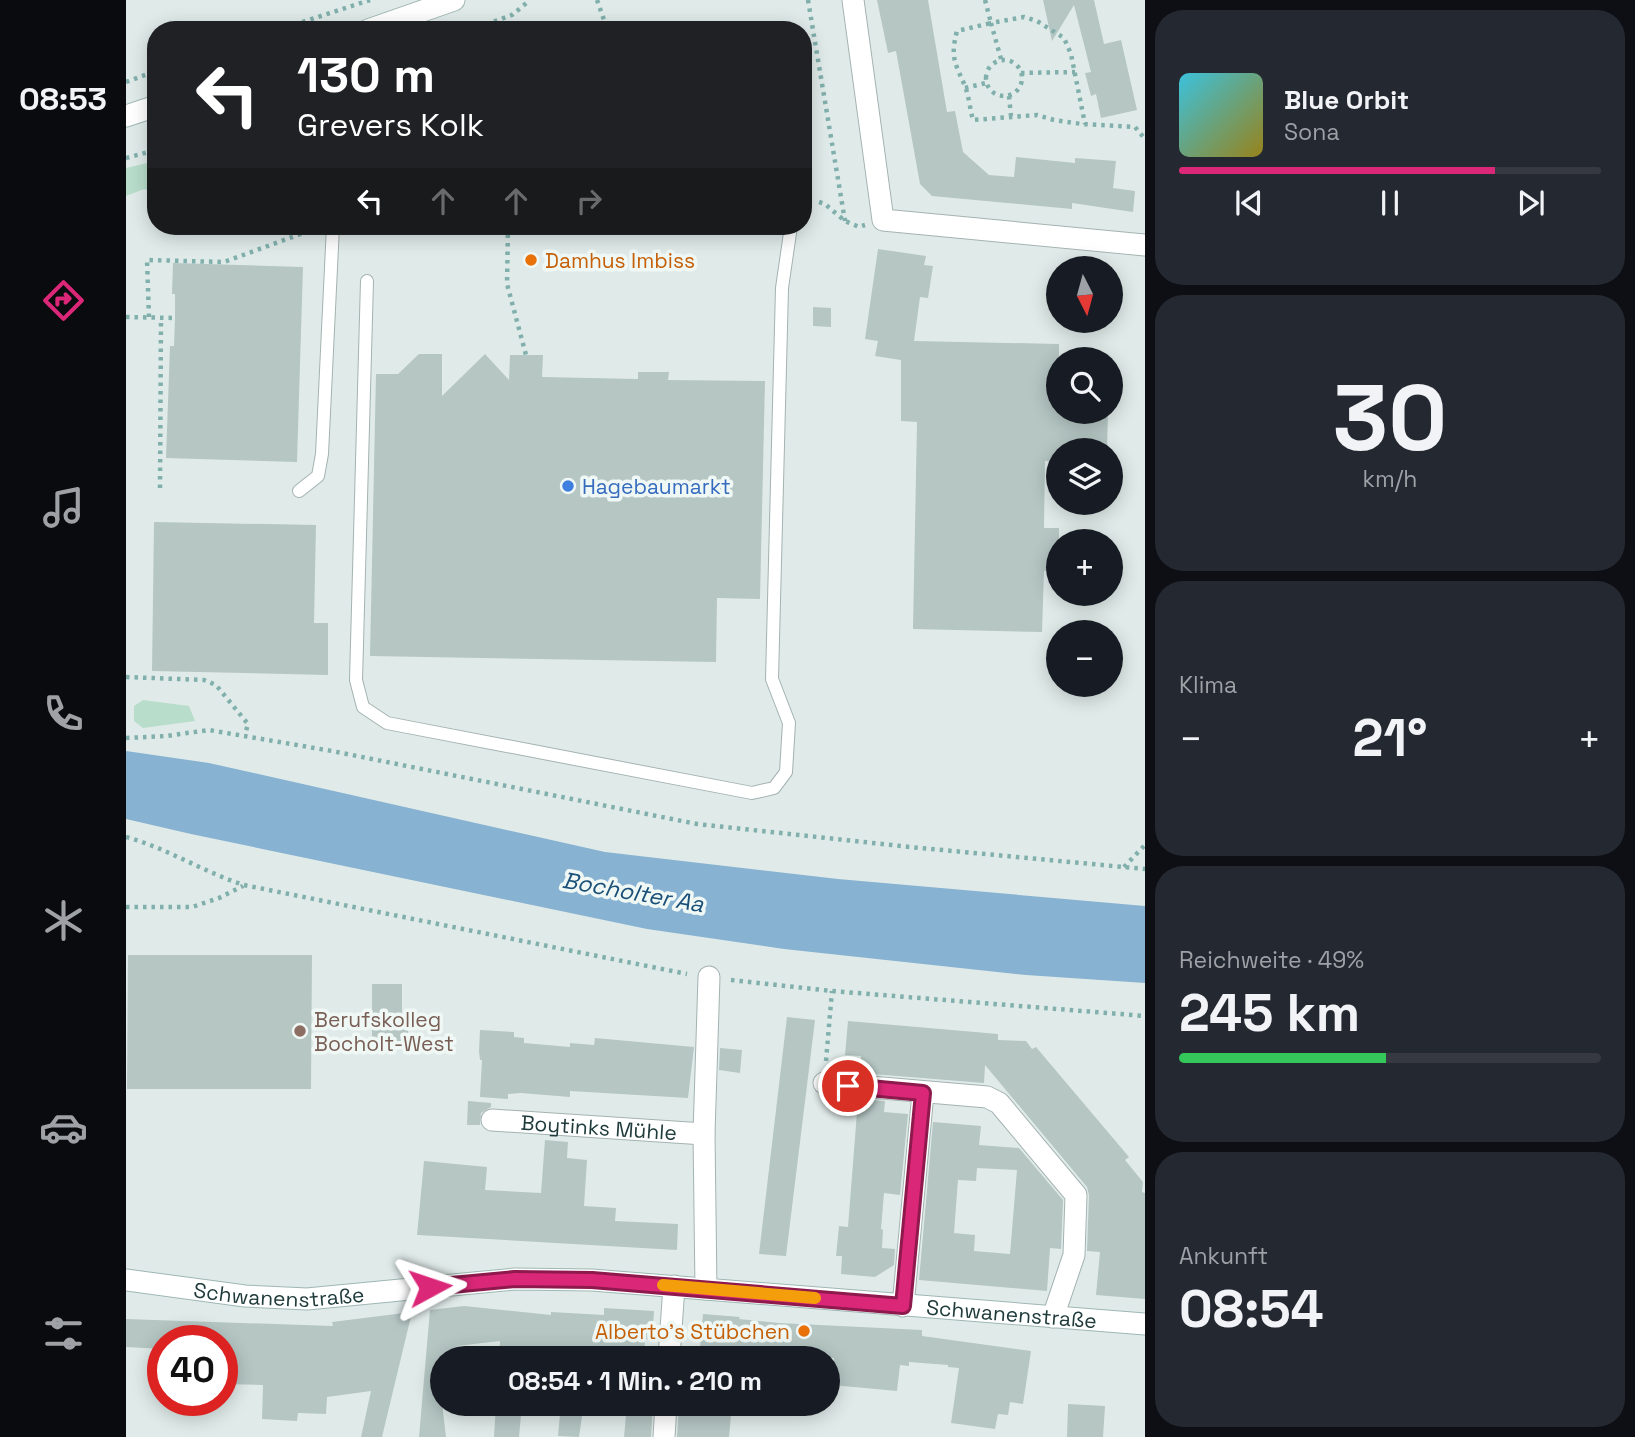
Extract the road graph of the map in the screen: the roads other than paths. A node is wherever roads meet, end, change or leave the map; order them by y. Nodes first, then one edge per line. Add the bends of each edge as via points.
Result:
1 (454, 0) edge
2 (853, 0) edge
3 (394, 21) edge
4 (147, 109) edge
5 (126, 116) edge
6 (334, 235) edge
7 (790, 235) edge
8 (1145, 245) edge
9 (367, 281) dead end
10 (299, 491) dead end
11 (709, 977) dead end
12 (824, 1083) road end
13 (923, 1093) junction
14 (492, 1120) dead end
15 (704, 1133) junction
16 (126, 1280) edge
17 (674, 1286) junction
18 (706, 1289) junction
19 (903, 1306) junction
20 (1053, 1317) junction
21 (1145, 1324) edge
22 (670, 1346) edge
23 (665, 1416) edge
24 (664, 1437) edge

1 - 3 street
2 - 8 street via 883,220
4 - 5 street
6 - 10 lane via 323,454 318,476
7 - 9 lane via 782,288 772,679 789,723 786,772 774,788 752,793 387,723 363,707 356,680
11 - 15 street, Boytinks Mühle
12 - 13 street
13 - 19 street
13 - 20 street via 987,1097 999,1103 1076,1195 1074,1255
14 - 15 street, Boytinks Mühle
15 - 18 street, Boytinks Mühle
16 - 17 street, Schwanenstraße via 307,1299 515,1279
17 - 18 street, Schwanenstraße
17 - 22 street
18 - 19 street, Schwanenstraße
19 - 20 street, Schwanenstraße
20 - 21 street, Schwanenstraße
23 - 24 street

